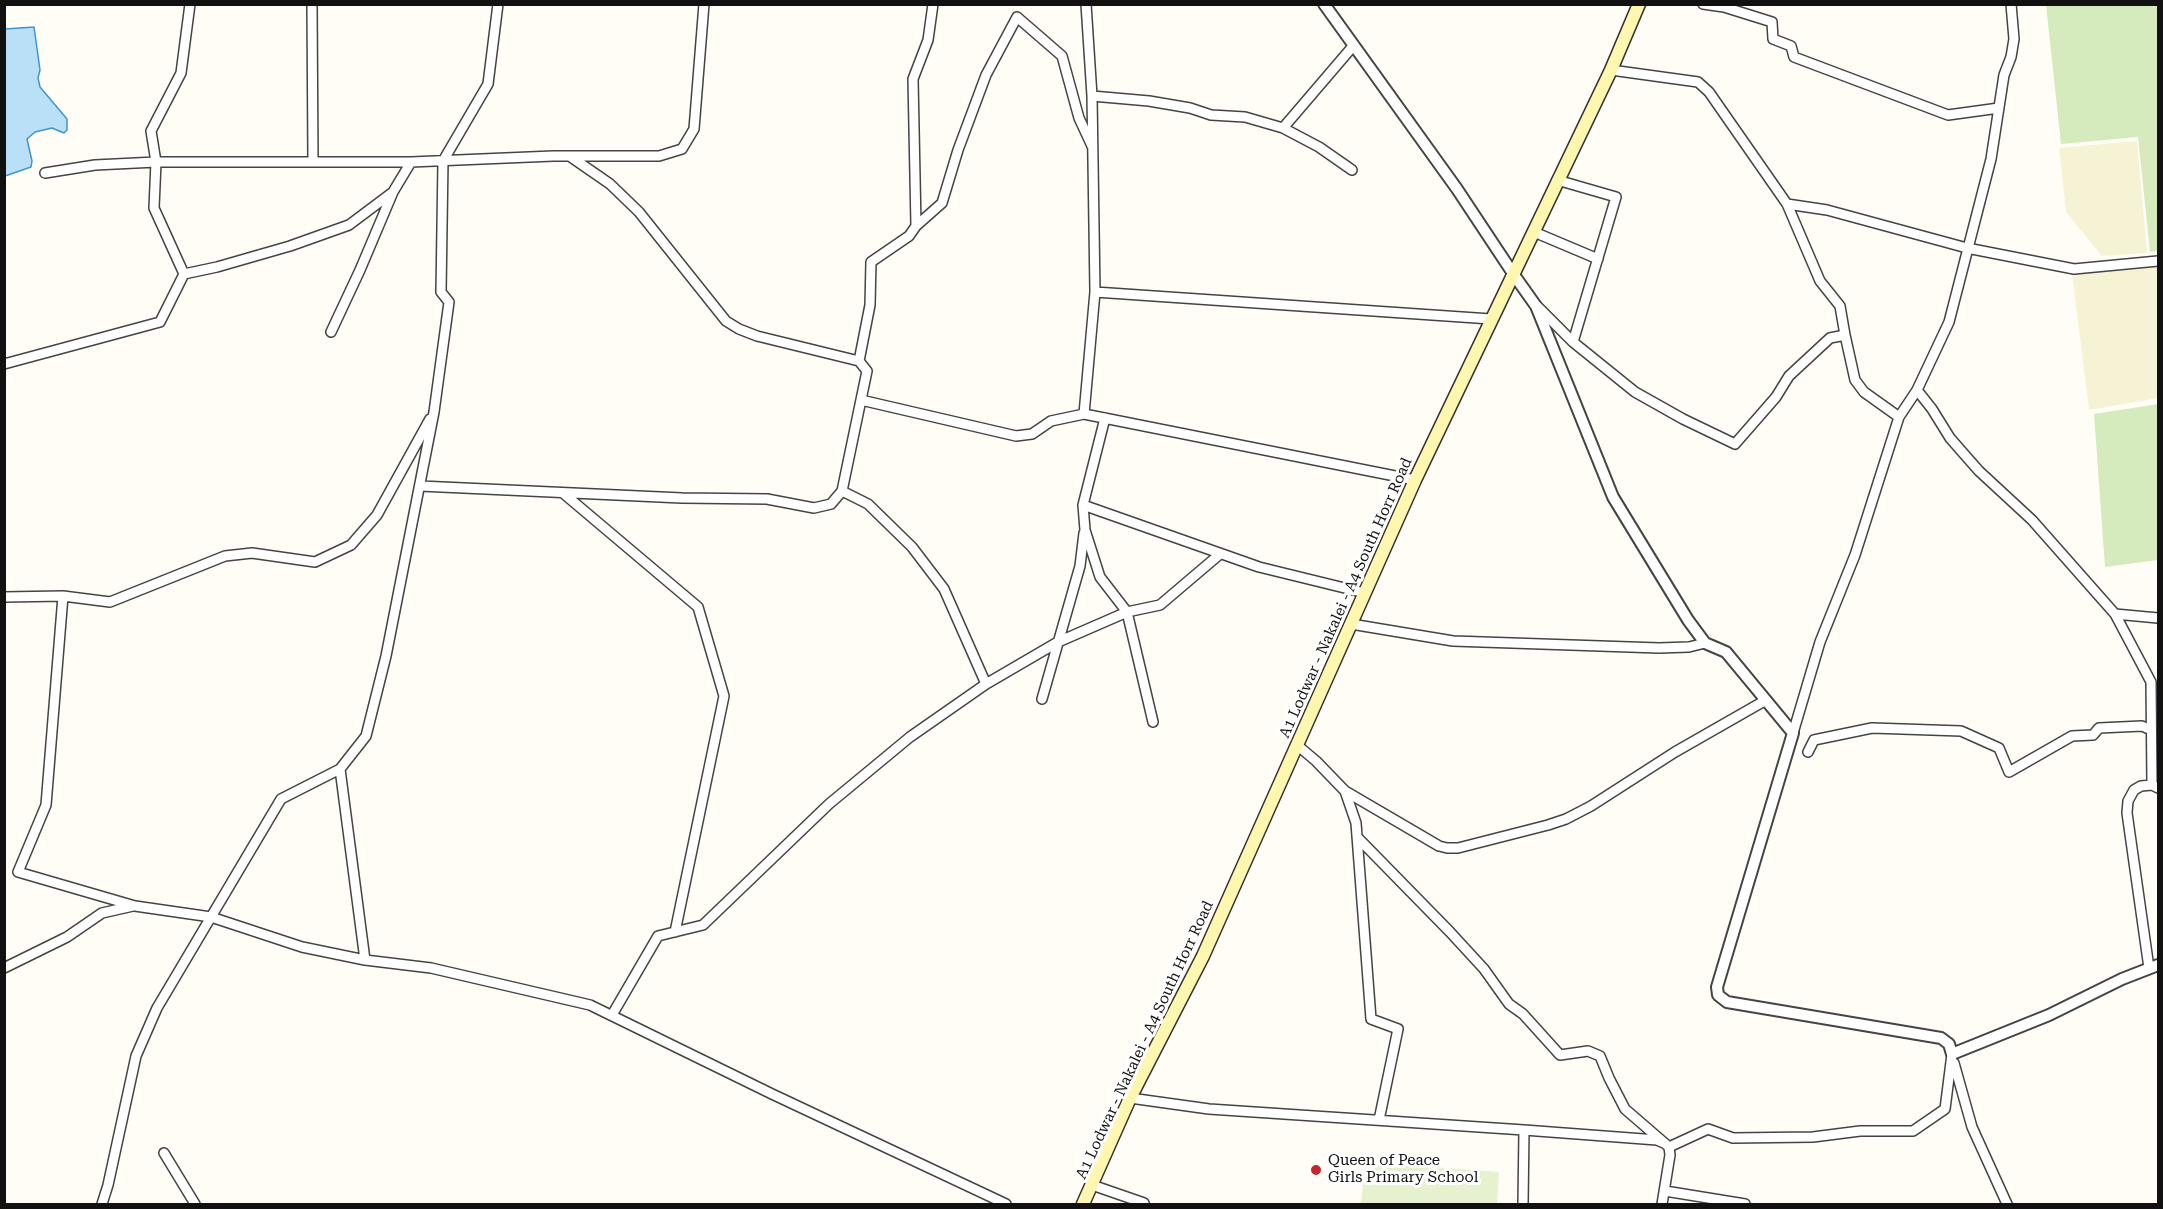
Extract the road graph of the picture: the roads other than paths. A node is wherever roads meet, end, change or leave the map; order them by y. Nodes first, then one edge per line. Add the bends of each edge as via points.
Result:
1 (190, 4) edge
2 (312, 4) edge
3 (498, 4) edge
4 (704, 4) edge
5 (933, 4) edge
6 (1086, 4) edge
7 (1324, 4) edge
8 (1639, 4) edge
9 (1703, 4) edge
10 (2011, 4) edge
11 (1354, 45) junction
12 (1611, 70) junction
13 (1092, 96) junction
14 (1999, 108) junction
15 (1284, 128) junction
16 (1092, 146) junction
17 (571, 157) junction
18 (443, 161) junction
19 (156, 162) junction
20 (313, 162) junction
21 (411, 162) junction
22 (1352, 170) dead end
23 (45, 173) dead end
24 (1557, 180) junction
25 (393, 192) junction
26 (1787, 204) junction
27 (916, 226) junction
28 (1534, 232) junction
29 (1966, 248) junction
30 (1598, 259) junction
31 (2158, 261) edge
32 (184, 274) junction
33 (1514, 275) junction
34 (1095, 292) junction
35 (1536, 306) junction
36 (1491, 319) junction
37 (331, 332) dead end
38 (1845, 335) junction
39 (1573, 342) junction
40 (859, 361) junction
41 (4, 364) edge
42 (1917, 390) junction
43 (861, 400) junction
44 (434, 412) junction
45 (1084, 414) junction
46 (1899, 417) junction
47 (1104, 418) junction
48 (1415, 480) junction
49 (420, 486) junction
50 (842, 492) junction
51 (563, 493) junction
52 (1083, 505) junction
53 (1084, 530) junction
54 (1220, 554) junction
55 (1365, 593) junction
56 (63, 596) junction
57 (4, 597) edge
58 (1127, 612) junction
59 (2115, 614) junction
60 (2158, 618) edge
61 (1351, 624) junction
62 (1058, 642) junction
63 (1705, 643) junction
64 (986, 684) junction
65 (1042, 699) dead end
66 (1766, 700) junction
67 (1153, 722) dead end
68 (2151, 730) junction
69 (1793, 733) junction
70 (1297, 745) junction
71 (1808, 752) dead end
72 (340, 769) junction
73 (2155, 787) edge
74 (1345, 790) junction
75 (1358, 838) junction
76 (135, 906) junction
77 (211, 917) junction
78 (675, 932) junction
79 (365, 960) junction
80 (2154, 966) edge
81 (4, 968) edge
82 (612, 1016) junction
83 (1952, 1054) junction
84 (1130, 1098) junction
85 (1379, 1120) junction
86 (1524, 1130) junction
87 (1666, 1145) junction
88 (164, 1153) dead end
89 (1092, 1185) junction
90 (1665, 1191) junction
91 (1144, 1203) edge
92 (102, 1204) edge
93 (195, 1204) edge
94 (1006, 1204) edge
95 (1083, 1204) edge
96 (1523, 1204) edge
97 (1662, 1204) edge
98 (1745, 1204) edge
99 (2007, 1204) edge

1 - 19 street via 182,73 151,131
2 - 20 street
3 - 18 street via 488,84
4 - 17 street via 694,129 682,149 659,156
5 - 27 street via 928,40 913,79
6 - 13 street
7 - 11 street
8 - 12 main road, A1 Lodwar - Nakalei - A4 South Horr Road
9 - 14 street via 1772,22 1773,39 1791,46 1794,57 1948,115
10 - 14 street via 2014,39
11 - 15 street
11 - 33 street
12 - 24 main road, A1 Lodwar - Nakalei - A4 South Horr Road
12 - 26 street via 1698,82
13 - 15 street via 1245,117
13 - 16 street
14 - 29 street via 1991,159
15 - 22 street
16 - 27 street via 1079,118 1062,56 1017,17 986,75 942,203
16 - 34 street
17 - 18 street
17 - 40 street via 610,184 639,212 726,321 757,336
18 - 21 street
18 - 44 street via 441,292 448,302
19 - 20 street
19 - 23 street via 95,165
19 - 32 street via 154,208
20 - 21 street
21 - 25 street
24 - 28 main road, A1 Lodwar - Nakalei - A4 South Horr Road
24 - 30 street via 1616,197
25 - 32 street via 349,225 290,246
25 - 37 street
26 - 29 street via 1827,210
26 - 38 street via 1820,281 1840,306
27 - 40 street via 909,236 871,262 870,305
28 - 30 street
28 - 33 main road, A1 Lodwar - Nakalei - A4 South Horr Road
29 - 31 street via 2074,269
29 - 42 street via 1949,322
30 - 39 street
32 - 41 street via 160,322
33 - 35 street
33 - 36 main road, A1 Lodwar - Nakalei - A4 South Horr Road
34 - 36 street
34 - 45 street
35 - 39 street
35 - 63 street via 1614,497
36 - 48 main road, A1 Lodwar - Nakalei - A4 South Horr Road
38 - 39 street via 1830,338 1789,376 1735,444 1635,392
38 - 46 street via 1855,380 1864,392
40 - 43 street via 867,371
42 - 46 street
42 - 59 street via 1979,471 2032,520
43 - 45 street via 1016,436 1032,434 1051,421
43 - 50 street
44 - 49 street
44 - 56 street via 377,514 351,545 315,561 252,553 225,556 110,602
45 - 47 street
46 - 69 street via 1855,555 1820,642
47 - 48 street
47 - 52 street
48 - 55 main road, A1 Lodwar - Nakalei - A4 South Horr Road
49 - 51 street
49 - 72 street via 366,736
50 - 51 street via 831,504 814,508 767,499
50 - 64 street via 868,504 912,547 944,589
51 - 78 street via 698,607 724,696
52 - 53 street
52 - 54 street
53 - 58 street via 1100,577
53 - 62 street via 1080,566
54 - 55 street
54 - 58 street via 1160,605
55 - 61 main road, A1 Lodwar - Nakalei - A4 South Horr Road
56 - 57 street
56 - 76 street via 46,805 18,873
58 - 62 street
58 - 67 street
59 - 60 street
59 - 68 street via 2151,682
61 - 63 street via 1453,640 1659,648
61 - 70 main road, A1 Lodwar - Nakalei - A4 South Horr Road
62 - 64 street
62 - 65 street
63 - 66 street via 1726,652
64 - 78 street via 910,737 830,804 703,925
66 - 69 street
66 - 74 street via 1566,819 1458,848 1439,846
68 - 71 street via 2142,726 2098,728 2093,735 2072,736 2009,772 1999,748 1961,731 1872,729 1814,740
68 - 73 street
69 - 83 street via 1718,995 1726,1002 1941,1038 1949,1044
70 - 74 street
70 - 84 main road, A1 Lodwar - Nakalei - A4 South Horr Road via 1203,956
72 - 77 street via 282,800
72 - 79 street
73 - 80 street via 2134,789 2127,813
74 - 75 street
75 - 85 street via 1371,1019 1398,1029
75 - 87 street via 1450,932 1509,1004 1560,1055 1588,1051 1600,1056 1625,1109
76 - 77 street
76 - 81 street via 102,913 67,937
77 - 79 street via 302,946
77 - 92 street via 157,1008 136,1056
78 - 82 street via 658,936
79 - 82 street via 431,968 590,1005
80 - 83 street
82 - 94 street
83 - 87 street via 1945,1109 1913,1131 1733,1138 1708,1129
83 - 99 street via 1972,1127
84 - 85 street via 1209,1109
84 - 89 main road, A1 Lodwar - Nakalei - A4 South Horr Road
85 - 86 street
86 - 87 street via 1657,1140
86 - 96 street
87 - 90 street via 1670,1155
88 - 93 street
89 - 91 street
89 - 95 main road, A1 Lodwar - Nakalei - A4 South Horr Road
90 - 97 street
90 - 98 street

